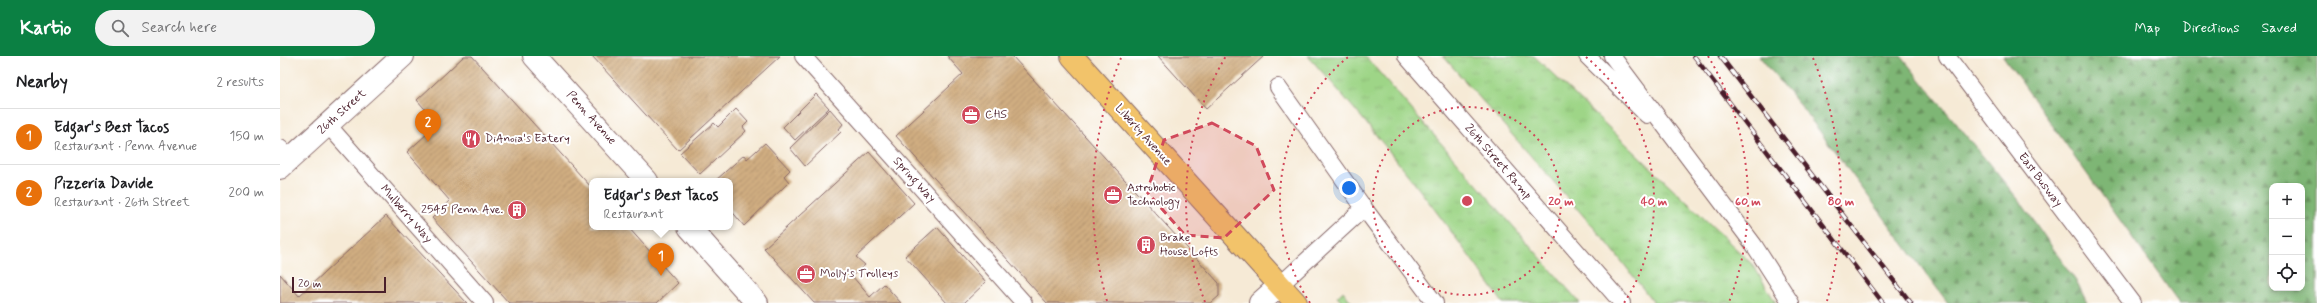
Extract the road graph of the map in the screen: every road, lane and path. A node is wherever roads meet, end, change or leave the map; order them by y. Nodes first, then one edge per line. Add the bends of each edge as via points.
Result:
1 (404, 56) edge
2 (534, 56) edge
3 (804, 56) edge
4 (1072, 56) edge
5 (1406, 56) edge
6 (1587, 56) edge
7 (1612, 56) edge
8 (1947, 56) edge
9 (1278, 87) dead end
10 (328, 125) junction
11 (1688, 155) junction
12 (283, 159) edge
13 (644, 178) edge
14 (1364, 208) junction
15 (692, 230) edge
16 (1279, 286) junction
17 (485, 303) edge
18 (757, 303) edge
19 (1024, 303) edge
20 (1260, 303) edge
21 (1296, 303) edge
22 (1435, 303) edge
23 (1622, 303) edge
24 (1791, 303) edge
25 (2133, 303) edge

1 - 10 street, 26th Street
2 - 13 street, Penn Avenue
3 - 19 lane, Spring Way
4 - 16 main road, Liberty Avenue
5 - 23 lane, 26th Street Ramp
6 - 11 lane
7 - 11 lane
8 - 25 lane, East Busway
9 - 14 lane
10 - 12 street, 26th Street
10 - 17 lane, Mulberry Way
11 - 24 lane via 1754,245
14 - 16 lane
14 - 22 lane
15 - 18 street
16 - 20 street
16 - 21 main road, Liberty Avenue

